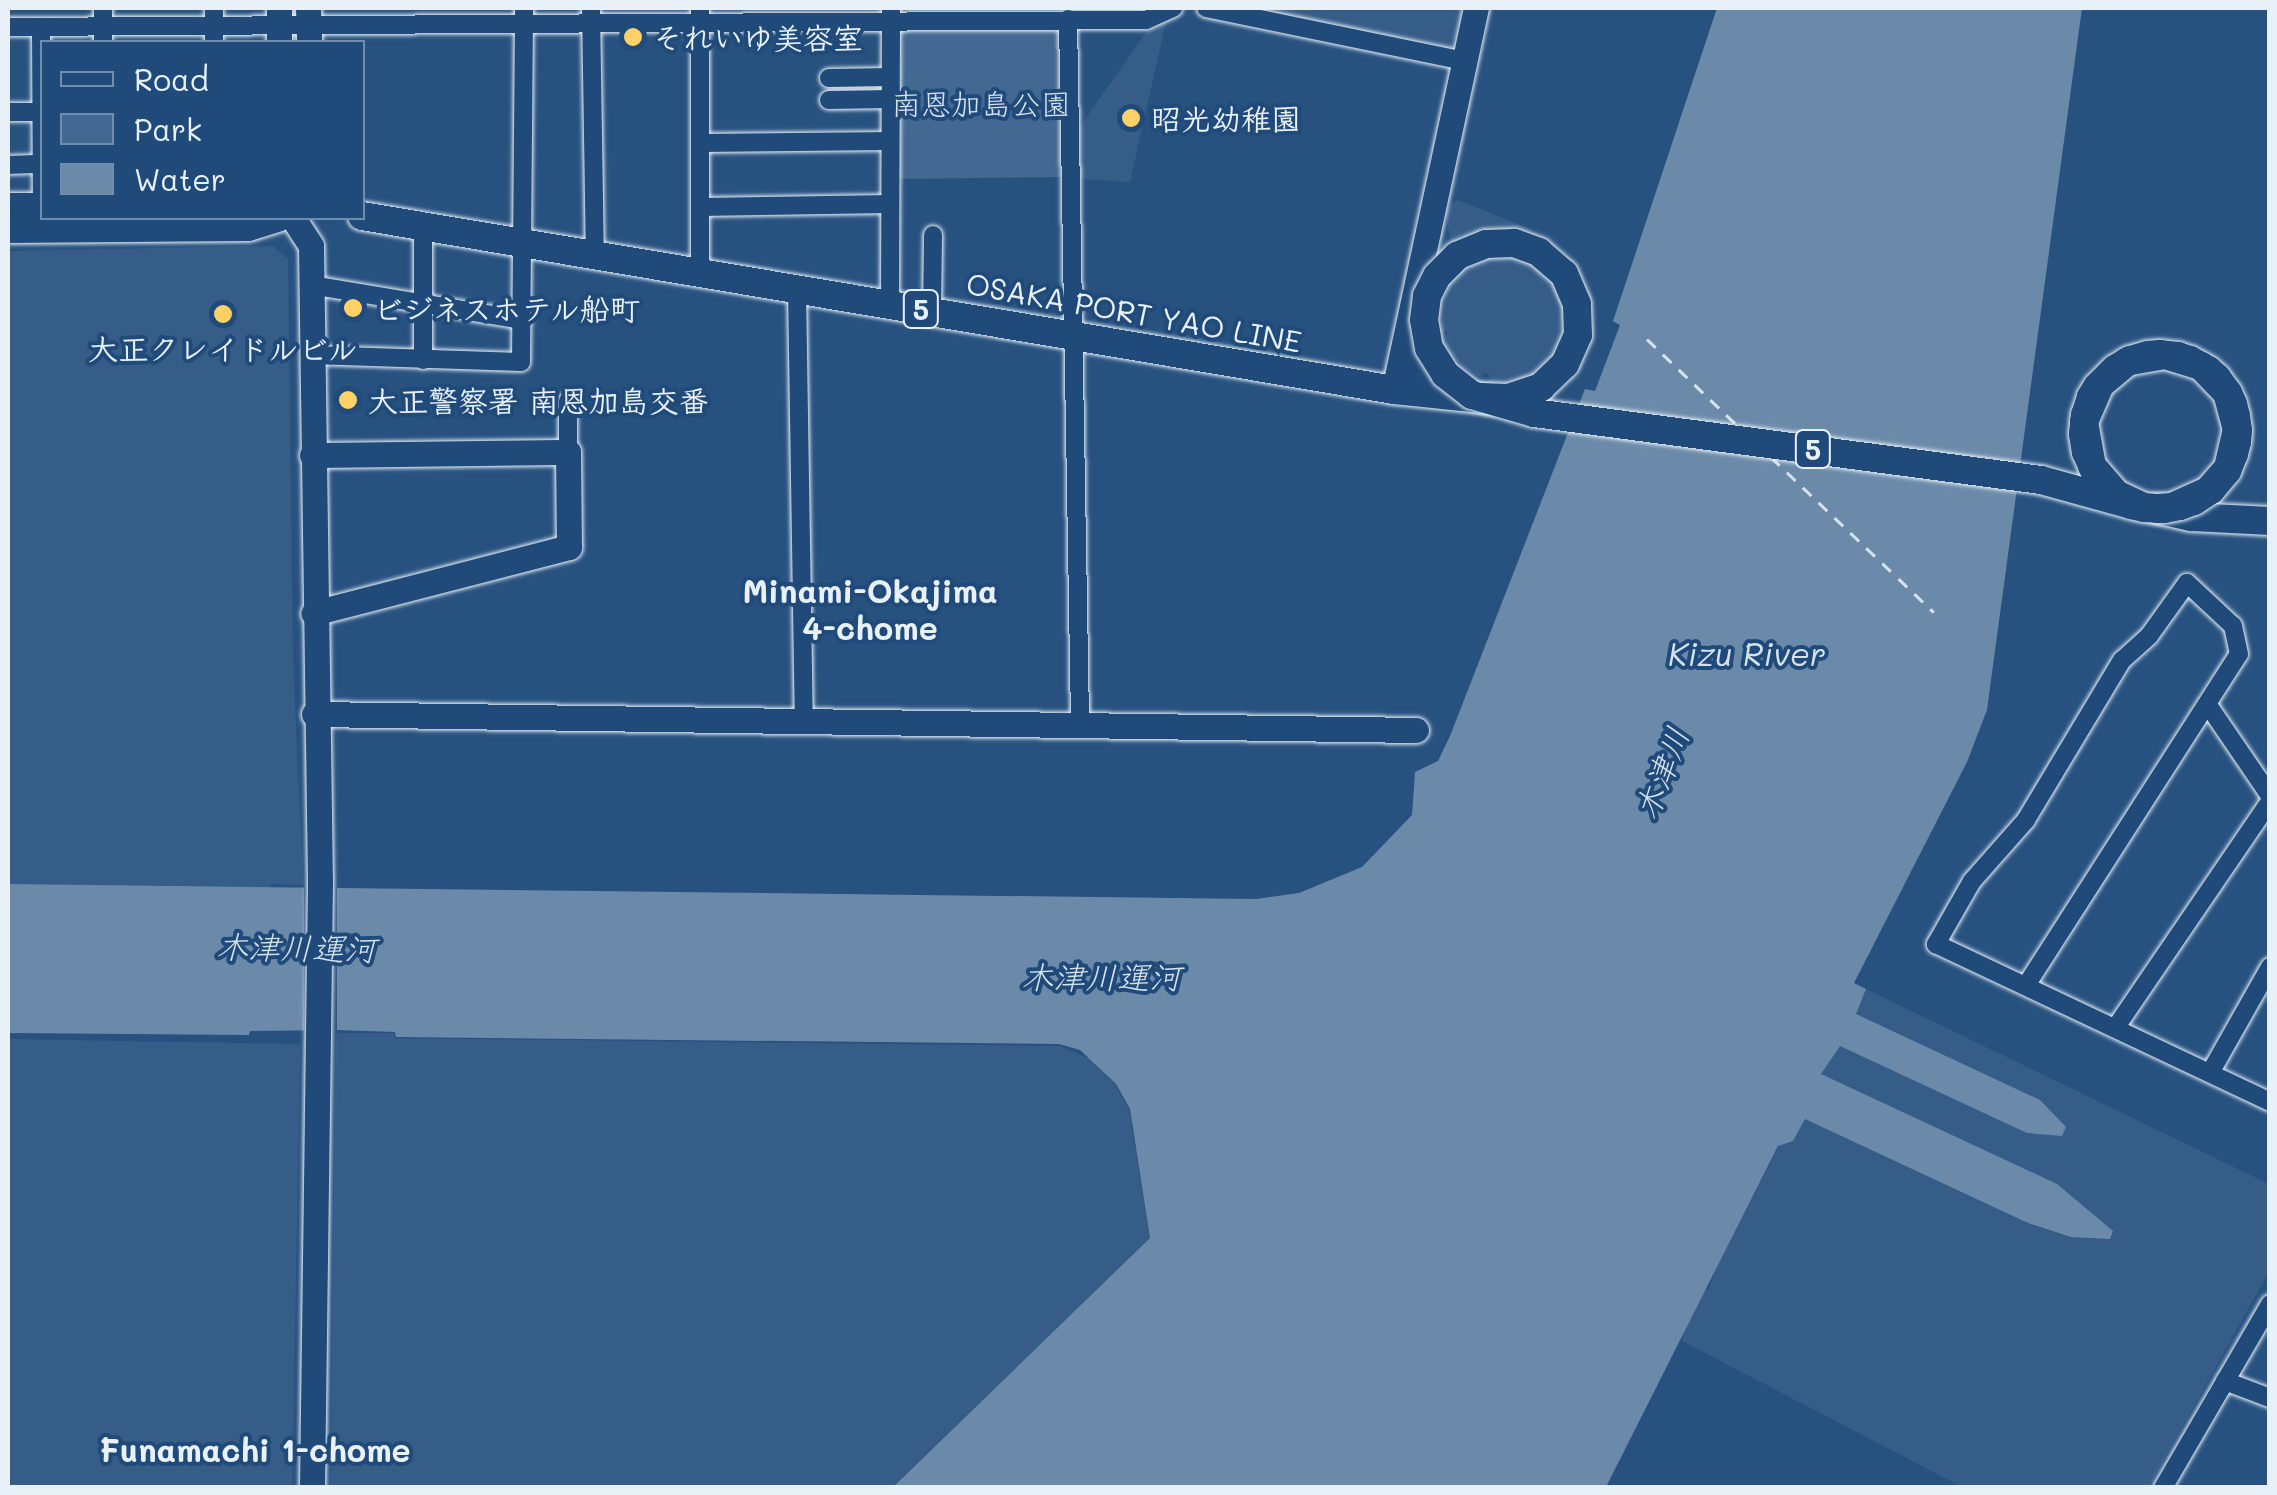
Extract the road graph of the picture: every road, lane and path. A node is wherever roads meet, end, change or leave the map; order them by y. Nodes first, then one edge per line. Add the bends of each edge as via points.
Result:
1 (1172, 8) edge
2 (1206, 8) edge
3 (1476, 8) edge
4 (890, 13) edge
5 (524, 15) edge
6 (591, 15) edge
7 (700, 15) edge
8 (389, 16) edge
9 (154, 17) edge
10 (1068, 19) junction
11 (214, 25) edge
12 (279, 25) edge
13 (308, 25) edge
14 (103, 26) edge
15 (8, 27) edge
16 (41, 27) junction
17 (41, 40) edge
18 (1465, 60) junction
19 (828, 78) dead end
20 (890, 78) junction
21 (890, 99) junction
22 (829, 100) dead end
23 (8, 112) edge
24 (40, 112) edge
25 (890, 141) junction
26 (700, 143) junction
27 (40, 164) edge
28 (8, 165) edge
29 (890, 204) junction
30 (8, 207) edge
31 (40, 207) edge
32 (700, 207) junction
33 (365, 216) edge
34 (270, 220) edge
35 (295, 220) edge
36 (423, 226) junction
37 (8, 229) edge
38 (934, 235) dead end
39 (524, 242) junction
40 (595, 254) junction
41 (700, 272) junction
42 (311, 285) junction
43 (797, 288) junction
44 (423, 303) junction
45 (890, 303) junction
46 (932, 310) junction
47 (523, 320) junction
48 (1073, 334) junction
49 (312, 355) junction
50 (423, 360) junction
51 (1406, 392) junction
52 (568, 401) dead end
53 (568, 452) junction
54 (312, 455) junction
55 (2270, 521) edge
56 (313, 613) junction
57 (2208, 705) junction
58 (314, 714) junction
59 (804, 722) junction
60 (1080, 724) junction
61 (1416, 730) dead end
62 (2270, 799) edge
63 (2270, 967) edge
64 (2027, 984) junction
65 (2116, 1028) junction
66 (2210, 1074) junction
67 (2270, 1102) edge
68 (2270, 1304) edge
69 (2224, 1381) junction
70 (2270, 1398) edge
71 (312, 1488) edge
72 (2163, 1488) edge

1 - 10 street via 1146,20
2 - 18 street
3 - 18 street
4 - 7 street
4 - 10 street
4 - 20 street
5 - 6 street
5 - 8 street
5 - 39 street
6 - 7 street
6 - 40 street
7 - 26 street
8 - 13 street
9 - 11 street
9 - 14 street
10 - 48 street
11 - 12 street
12 - 13 street
14 - 16 street
15 - 16 street
16 - 17 street
18 - 51 street via 1425,238
19 - 20 street
20 - 21 street
21 - 22 street
21 - 25 street
23 - 24 street
25 - 26 street
25 - 29 street
26 - 32 street
27 - 28 street
29 - 32 street
29 - 45 street
30 - 31 main road
32 - 41 street
33 - 36 main road, OSAKA PORT YAO LINE / 5
34 - 37 main road via 248,226
35 - 42 street via 310,240
36 - 39 main road, OSAKA PORT YAO LINE / 5
36 - 44 street
38 - 46 street
39 - 40 main road, OSAKA PORT YAO LINE / 5
39 - 47 street
40 - 41 main road, OSAKA PORT YAO LINE / 5
41 - 43 main road, OSAKA PORT YAO LINE / 5
42 - 44 street
42 - 49 street
43 - 45 main road, OSAKA PORT YAO LINE / 5
43 - 59 street
44 - 47 street
44 - 50 street
45 - 46 main road, OSAKA PORT YAO LINE / 5
46 - 48 main road, OSAKA PORT YAO LINE / 5
47 - 50 street via 521,362
48 - 51 main road, OSAKA PORT YAO LINE / 5
48 - 60 street
49 - 50 street
49 - 54 street
51 - 55 main road, OSAKA PORT YAO LINE / 5, bridge via 1480,401 1494,400 1507,398 1527,392 1552,376 1575,342 1578,312 1563,274 1531,250 1493,244 1458,257 1431,291 1425,324 1436,360 1469,392 1490,398 1501,398 1508,398 1527,393 1540,387 1553,377 1565,364 1573,350 1578,334 1579,320 1578,304 1573,288 1564,274 1554,262 1539,252 1514,243 1486,244 1463,252 1442,270 1428,296 1424,320 1430,348 1438,365 1445,374 1472,395 1481,398 1492,402 1502,406 1534,413 2026,477 2144,508 2164,508 2180,506 2194,501 2211,490 2230,466 2238,430 2228,393 2208,370 2196,362 2184,357 2166,354 2130,360 2097,386 2085,416 2083,434 2086,452 2095,472 2116,494 2132,504 2144,507 2172,507 2208,491 2228,468 2237,430 2226,392 2201,366 2166,355 2133,360 2100,385 2084,422 2090,459 2116,494 2144,507 2192,517
52 - 53 street
53 - 54 street
53 - 56 street via 570,547
54 - 56 street
56 - 58 street
57 - 62 street
57 - 64 street
57 - 64 street via 2239,654 2233,626 2187,583 2122,660 2026,820 1972,880 1936,944
58 - 59 street
58 - 71 street via 320,882
59 - 60 street
60 - 61 street
62 - 65 street
63 - 66 street
64 - 65 street
65 - 66 street
66 - 67 street
68 - 69 street
69 - 70 street
69 - 72 street

